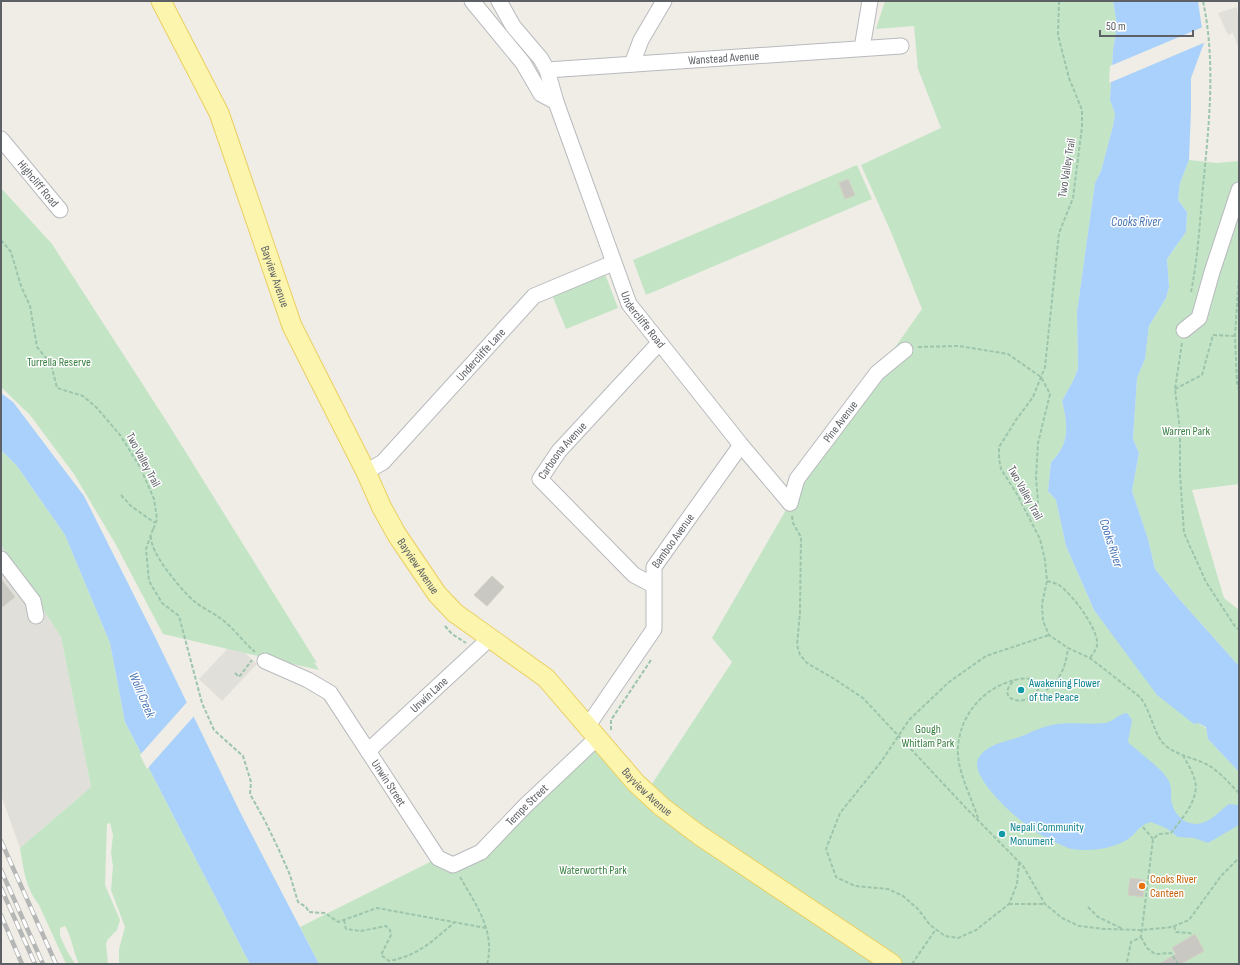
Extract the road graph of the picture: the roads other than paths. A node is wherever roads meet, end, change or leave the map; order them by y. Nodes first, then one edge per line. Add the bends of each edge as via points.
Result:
1 (160, 1) edge
2 (472, 1) edge
3 (499, 1) edge
4 (664, 1) edge
5 (870, 1) edge
6 (901, 46) dead end
7 (862, 48) junction
8 (632, 64) junction
9 (547, 70) junction
10 (556, 102) junction
11 (1, 139) edge
12 (1239, 190) edge
13 (60, 210) dead end
14 (613, 263) junction
15 (1184, 330) dead end
16 (659, 343) junction
17 (905, 350) road end
18 (741, 446) junction
19 (366, 472) junction
20 (790, 503) joint
21 (1, 558) edge
22 (653, 585) junction
23 (36, 616) dead end
24 (489, 639) junction
25 (259, 660) road end
26 (592, 733) junction
27 (368, 751) junction
28 (453, 866) joint
29 (892, 964) edge

1 - 19 main road, Bayview Avenue via 219,113 292,326
2 - 10 street via 523,62 540,94
3 - 9 street, Undercliffe Road via 509,19
4 - 8 street via 641,40
5 - 7 street
6 - 7 street, Wanstead Avenue
7 - 8 street, Wanstead Avenue
8 - 9 street, Wanstead Avenue
9 - 10 street, Undercliffe Road
10 - 14 street, Undercliffe Road
11 - 13 street, Highcliff Road
12 - 15 street via 1199,318
14 - 16 street, Undercliffe Road via 629,304
14 - 19 street, Undercliffe Lane via 534,296 383,462
16 - 18 street, Undercliffe Road
16 - 22 street, Carboona Avenue via 559,451 540,479 634,575
17 - 20 street, Pine Avenue via 877,373 797,478
18 - 20 street, Undercliffe Road
18 - 22 street, Bamboo Avenue via 654,567
19 - 24 main road, Bayview Avenue via 397,535 437,594 455,613
21 - 23 street via 33,601
22 - 26 street, Bamboo Avenue via 654,629
24 - 26 main road, Bayview Avenue via 546,678
24 - 27 street, Unwin Lane
25 - 27 street, Unwin Street via 308,680 330,693
26 - 28 street, Tempe Street via 481,852
26 - 29 main road, Bayview Avenue via 662,807 699,835
27 - 28 street, Unwin Street via 438,858

